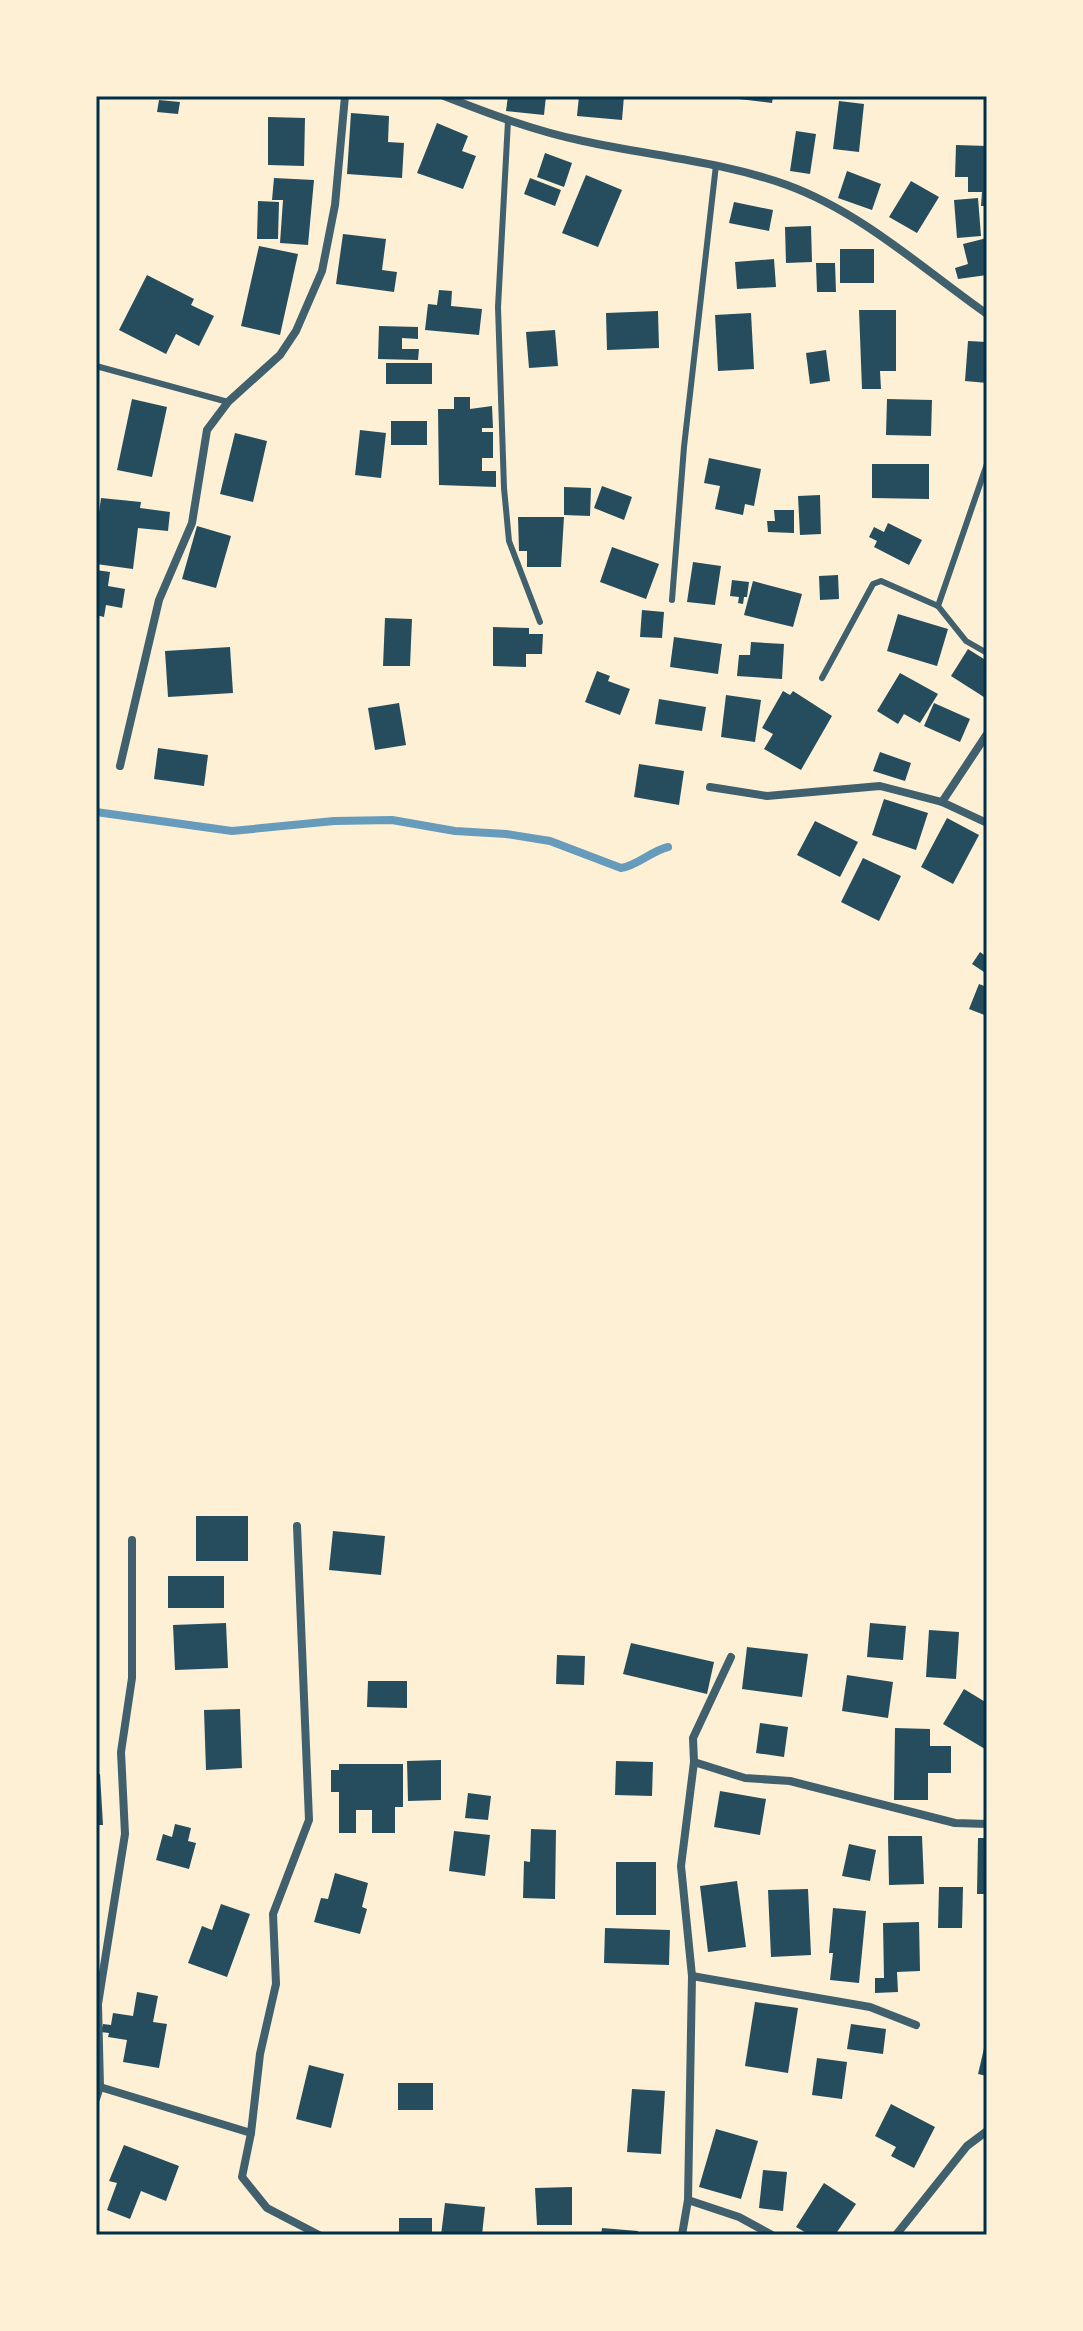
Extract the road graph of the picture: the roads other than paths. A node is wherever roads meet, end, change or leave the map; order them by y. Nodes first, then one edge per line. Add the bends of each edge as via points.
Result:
1 (345, 96) edge
2 (444, 96) edge
3 (508, 121) junction
4 (716, 165) junction
5 (987, 314) edge
6 (96, 366) edge
7 (228, 402) junction
8 (987, 464) edge
9 (672, 600) dead end
10 (938, 606) junction
11 (540, 622) dead end
12 (987, 653) edge
13 (822, 678) dead end
14 (987, 734) edge
15 (120, 766) dead end
16 (710, 787) dead end
17 (942, 802) junction
18 (987, 823) edge
19 (297, 1526) dead end
20 (132, 1540) dead end
21 (731, 1657) dead end
22 (694, 1762) junction
23 (987, 1824) edge
24 (692, 1976) junction
25 (97, 2004) edge
26 (916, 2025) dead end
27 (100, 2087) junction
28 (96, 2099) edge
29 (987, 2131) edge
30 (251, 2133) junction
31 (688, 2200) junction
32 (319, 2235) edge
33 (682, 2235) edge
34 (772, 2235) edge
35 (896, 2235) edge

1 - 7 street via 335,205 322,271 280,355
2 - 3 street
3 - 4 street
3 - 11 lane via 498,307 504,488 509,541
4 - 5 street via 788,185 843,212
4 - 9 lane
6 - 7 lane
7 - 15 street via 207,430 192,523 159,600
8 - 10 lane
10 - 12 lane via 966,641
10 - 13 lane via 881,581 873,584
14 - 17 street
16 - 17 street via 767,796 880,786
17 - 18 street
19 - 30 street via 309,1820 273,1914 276,1984 260,2054
20 - 25 street via 132,1678 121,1752 125,1834
21 - 22 street via 693,1738
22 - 23 street via 955,1823
22 - 24 street via 681,1866
24 - 26 street via 870,2007
24 - 31 street
25 - 27 street
27 - 28 street
27 - 30 street
29 - 35 street via 967,2146
30 - 32 street via 242,2177 267,2208
31 - 33 street
31 - 34 street

